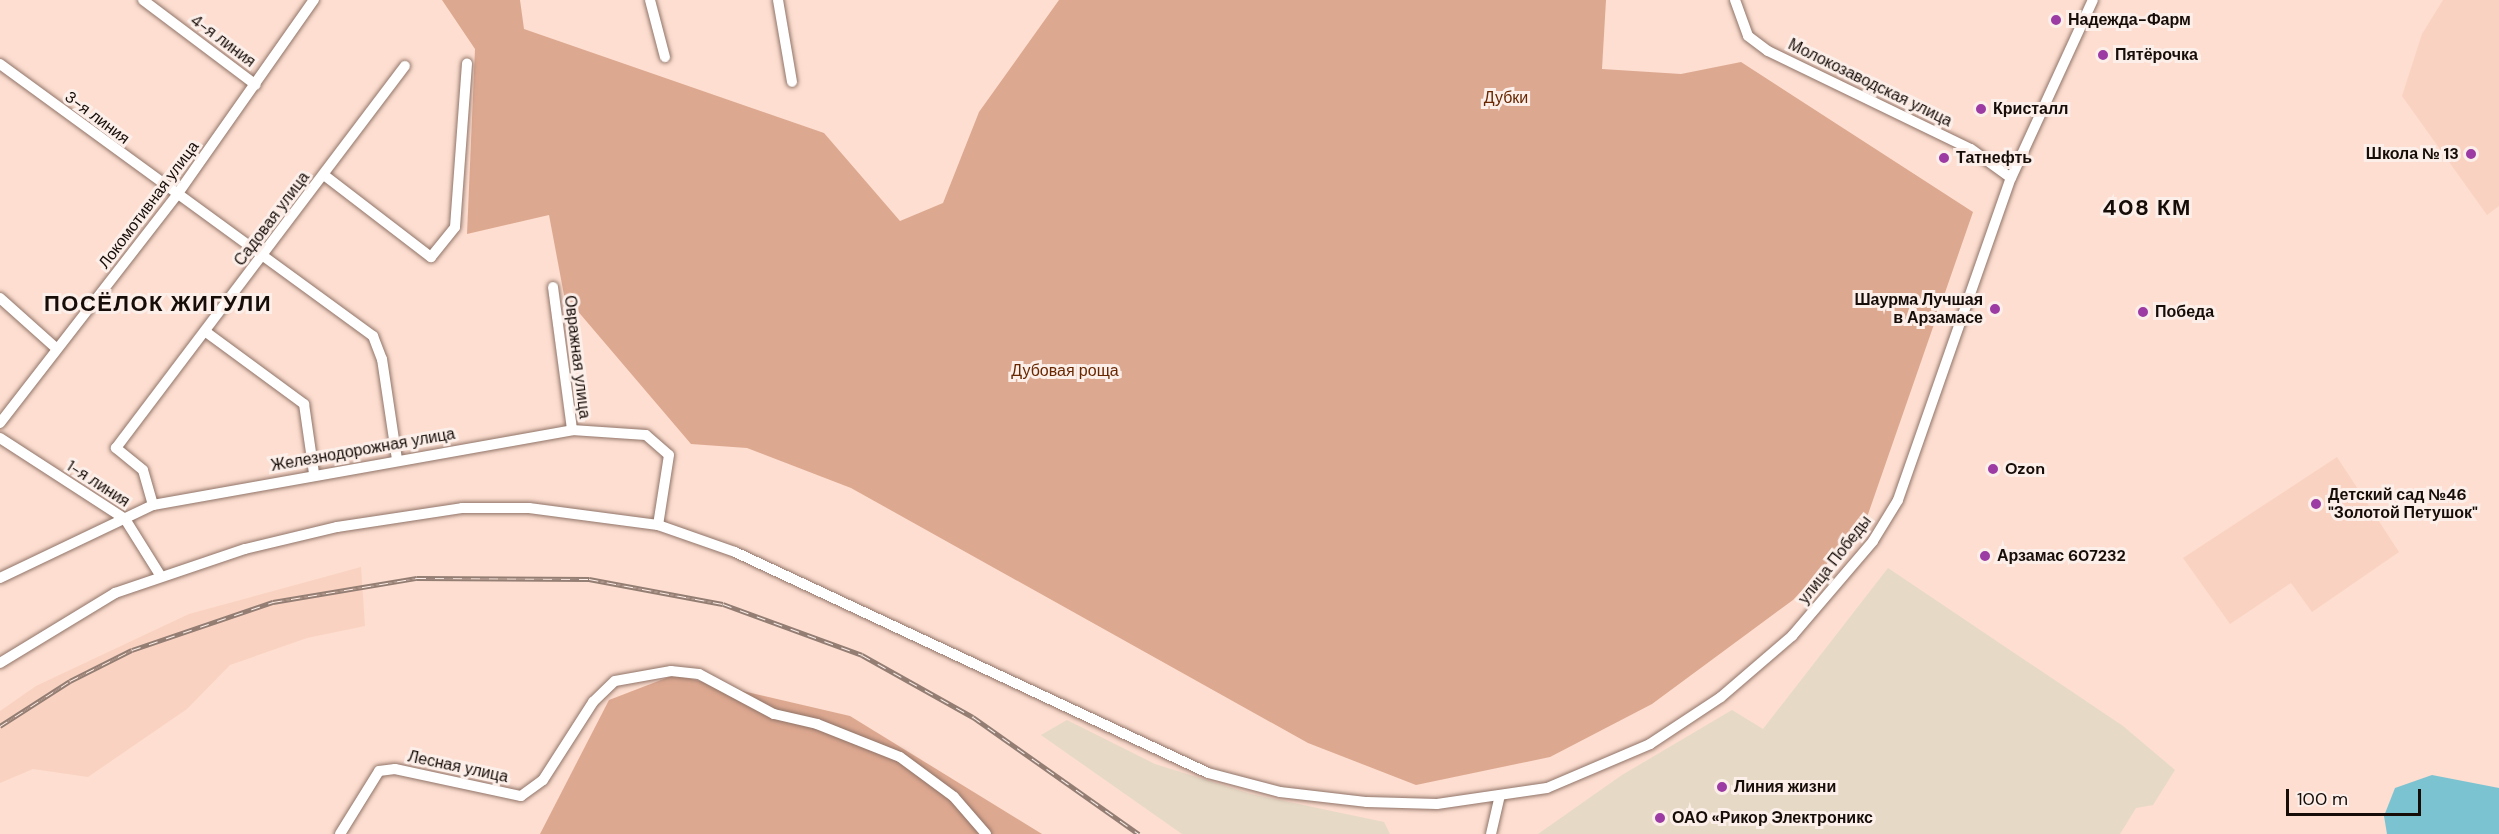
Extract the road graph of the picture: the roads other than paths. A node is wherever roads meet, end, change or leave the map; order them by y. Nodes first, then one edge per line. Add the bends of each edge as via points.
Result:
1 (142, 0) edge
2 (314, 0) edge
3 (650, 0) edge
4 (778, 0) edge
5 (1735, 0) edge
6 (2093, 0) edge
7 (665, 57) dead end
8 (467, 63) dead end
9 (0, 64) edge
10 (405, 66) dead end
11 (792, 82) dead end
12 (256, 85) junction
13 (324, 176) junction
14 (2011, 178) junction
15 (176, 196) junction
16 (262, 256) junction
17 (554, 287) dead end
18 (0, 298) edge
19 (206, 332) junction
20 (56, 348) junction
21 (0, 423) edge
22 (572, 430) junction
23 (0, 438) edge
24 (397, 459) junction
25 (314, 473) junction
26 (153, 505) junction
27 (125, 519) junction
28 (658, 525) junction
29 (160, 575) junction
30 (0, 578) edge
31 (0, 663) edge
32 (1499, 798) junction
33 (340, 834) edge
34 (986, 834) edge
35 (1491, 834) edge

1 - 12 street, 4-я линия
2 - 12 street, Локомотивная улица
3 - 7 street
4 - 11 street
5 - 14 street, Молокозаводская улица via 1748,36 1768,51 1971,149
6 - 14 street, улица Победы
8 - 13 street via 455,227 431,257
9 - 15 street, 3-я линия
10 - 13 street, Садовая улица
12 - 15 street, Локомотивная улица
13 - 16 street, Садовая улица
14 - 32 street, улица Победы via 1898,500 1846,575 1792,636 1721,697 1650,744 1578,778
15 - 16 street, 3-я линия
15 - 20 street, Локомотивная улица
16 - 19 street, Садовая улица
16 - 24 street, 3-я линия via 373,336 382,359
17 - 22 street, Овражная улица
18 - 20 street
19 - 25 street via 304,404
19 - 26 street, Садовая улица via 116,448 143,470
20 - 21 street, Локомотивная улица
22 - 24 street, Железнодорожная улица
22 - 28 street, Железнодорожная улица via 646,435 669,455
23 - 27 street, 1-я линия
24 - 25 street, Железнодорожная улица
25 - 26 street, Железнодорожная улица
26 - 27 street, Железнодорожная улица
27 - 29 street, 1-я линия
27 - 30 street, Железнодорожная улица
28 - 29 street, улица Победы via 529,508 462,508 337,527
28 - 32 street, улица Победы via 766,564 1157,754 1208,773 1280,792 1367,802 1437,804
29 - 31 street, улица Победы via 72,615
32 - 35 street
33 - 34 street, Лесная улица via 379,771 395,769 521,796 543,780 593,702 615,681 671,672 699,674 774,714 817,724 900,758 954,797

